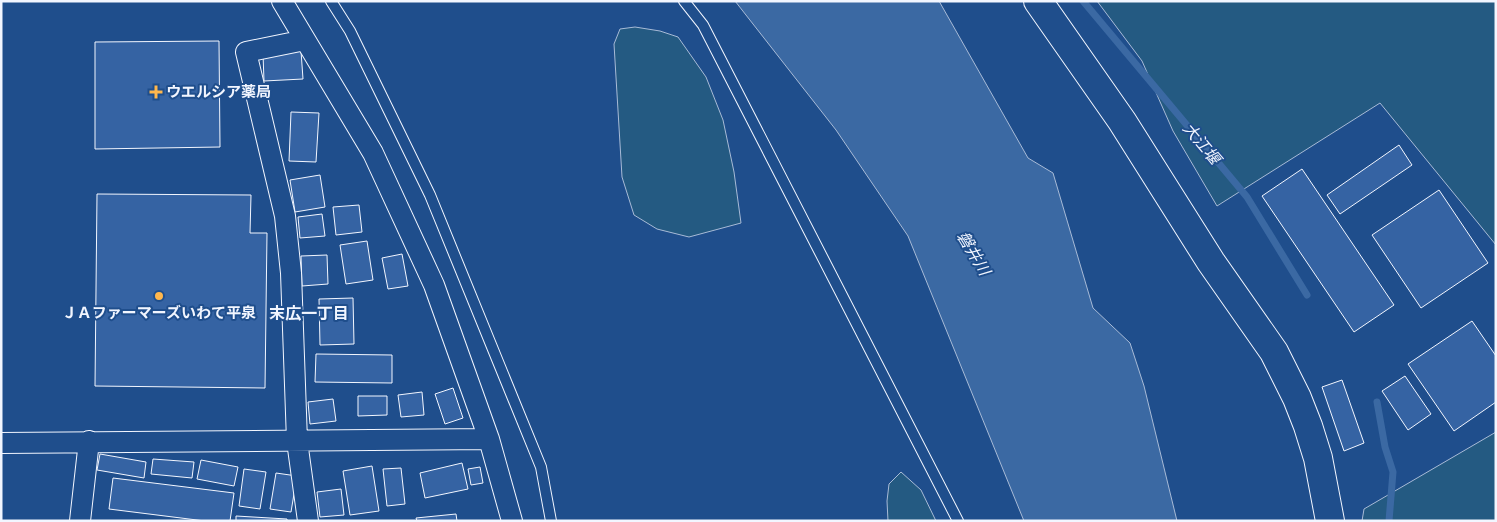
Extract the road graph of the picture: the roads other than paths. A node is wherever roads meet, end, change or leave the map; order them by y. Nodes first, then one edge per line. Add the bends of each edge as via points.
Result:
1 (282, 1) edge
2 (331, 1) edge
3 (684, 1) edge
4 (1038, 1) edge
5 (305, 40) junction
6 (489, 438) junction
7 (89, 441) junction
8 (297, 441) junction
9 (1, 442) edge
10 (80, 521) edge
11 (308, 521) edge
12 (512, 521) edge
13 (551, 521) edge
14 (958, 521) edge
15 (1330, 521) edge

1 - 5 street
2 - 13 lane via 350,31 430,195 541,467
3 - 14 lane via 703,25
4 - 15 street via 1122,121 1211,262 1274,352 1308,426 1318,458
5 - 6 street via 374,153 434,285
5 - 8 street via 246,52 285,216 291,272
6 - 8 street
6 - 12 street
7 - 8 street
7 - 9 street
7 - 10 street
8 - 11 street

